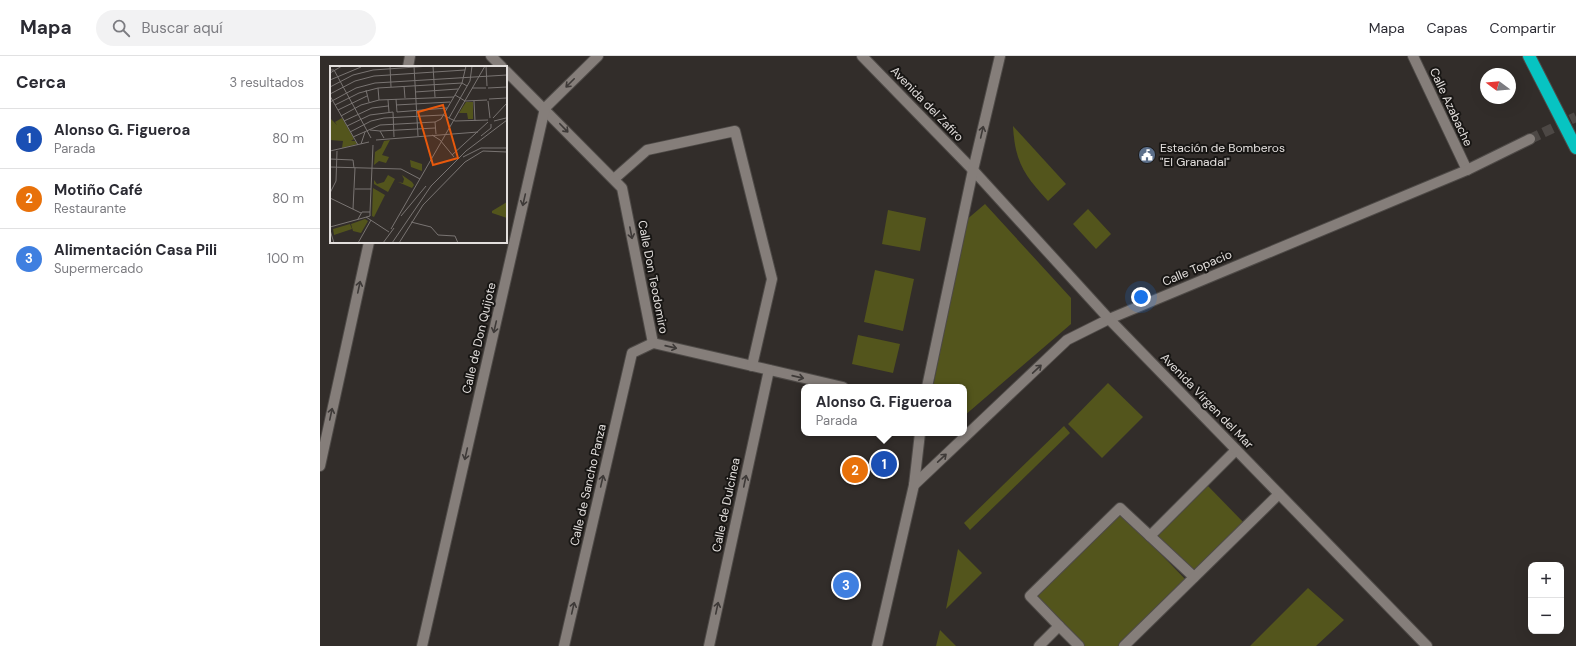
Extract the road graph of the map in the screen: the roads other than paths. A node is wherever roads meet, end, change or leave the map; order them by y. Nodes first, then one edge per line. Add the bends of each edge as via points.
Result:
1 (410, 56) edge
2 (491, 56) edge
3 (598, 56) edge
4 (862, 56) edge
5 (1000, 56) edge
6 (1413, 56) edge
7 (1528, 56) edge
8 (1535, 56) edge
9 (408, 66) edge
10 (501, 66) edge
11 (507, 72) edge
12 (545, 108) junction
13 (1576, 130) edge
14 (1530, 139) tunnel mouth
15 (1576, 148) edge
16 (973, 170) junction
17 (1467, 170) junction
18 (614, 179) junction
19 (369, 243) edge
20 (1109, 319) junction
21 (653, 343) junction
22 (752, 366) junction
23 (769, 370) junction
24 (830, 384) edge
25 (929, 384) edge
26 (967, 435) edge
27 (920, 436) edge
28 (966, 436) edge
29 (1236, 450) junction
30 (320, 466) edge
31 (914, 485) junction
32 (1279, 494) junction
33 (1150, 536) junction
34 (1194, 577) junction
35 (1059, 626) junction
36 (422, 646) edge
37 (564, 646) edge
38 (708, 646) edge
39 (877, 646) edge
40 (1039, 646) edge
41 (1079, 646) edge
42 (1124, 646) edge
43 (1427, 646) edge

1 - 9 street
2 - 10 street
3 -> 12 street
4 - 16 street, Avenida del Zafiro
16 -> 5 street
6 - 17 street, Calle Azabache
7 - 15 highway
8 - 13 highway
11 - 12 street, Calle Don Teodomiro
12 -> 18 street, Calle Don Teodomiro
12 -> 36 street, Calle de Don Quijote
14 - 17 street, Calle Topacio
16 - 20 street, Avenida Virgen del Mar
16 - 25 street
17 - 20 street, Calle Topacio
18 -> 21 street, Calle Don Teodomiro via 622,188
18 - 22 street via 647,150 735,131 772,279
30 -> 19 street
26 -> 20 street, Calle Topacio via 1067,340
20 - 29 street, Avenida Virgen del Mar
21 -> 22 street, Calle Don Teodomiro
37 -> 21 street, Calle de Sancho Panza via 632,353
22 - 23 street, Calle Don Teodomiro
23 -> 24 street, Calle Don Teodomiro
38 -> 23 street, Calle de Dulcinea
27 - 31 street
31 -> 28 street, Calle Topacio
29 - 32 street, Avenida Virgen del Mar
29 - 33 street
31 - 39 street
32 - 34 street
32 - 43 street, Avenida Virgen del Mar
33 - 34 street
33 - 35 street via 1120,508 1030,596
34 - 42 street
35 - 40 street
35 - 41 street

